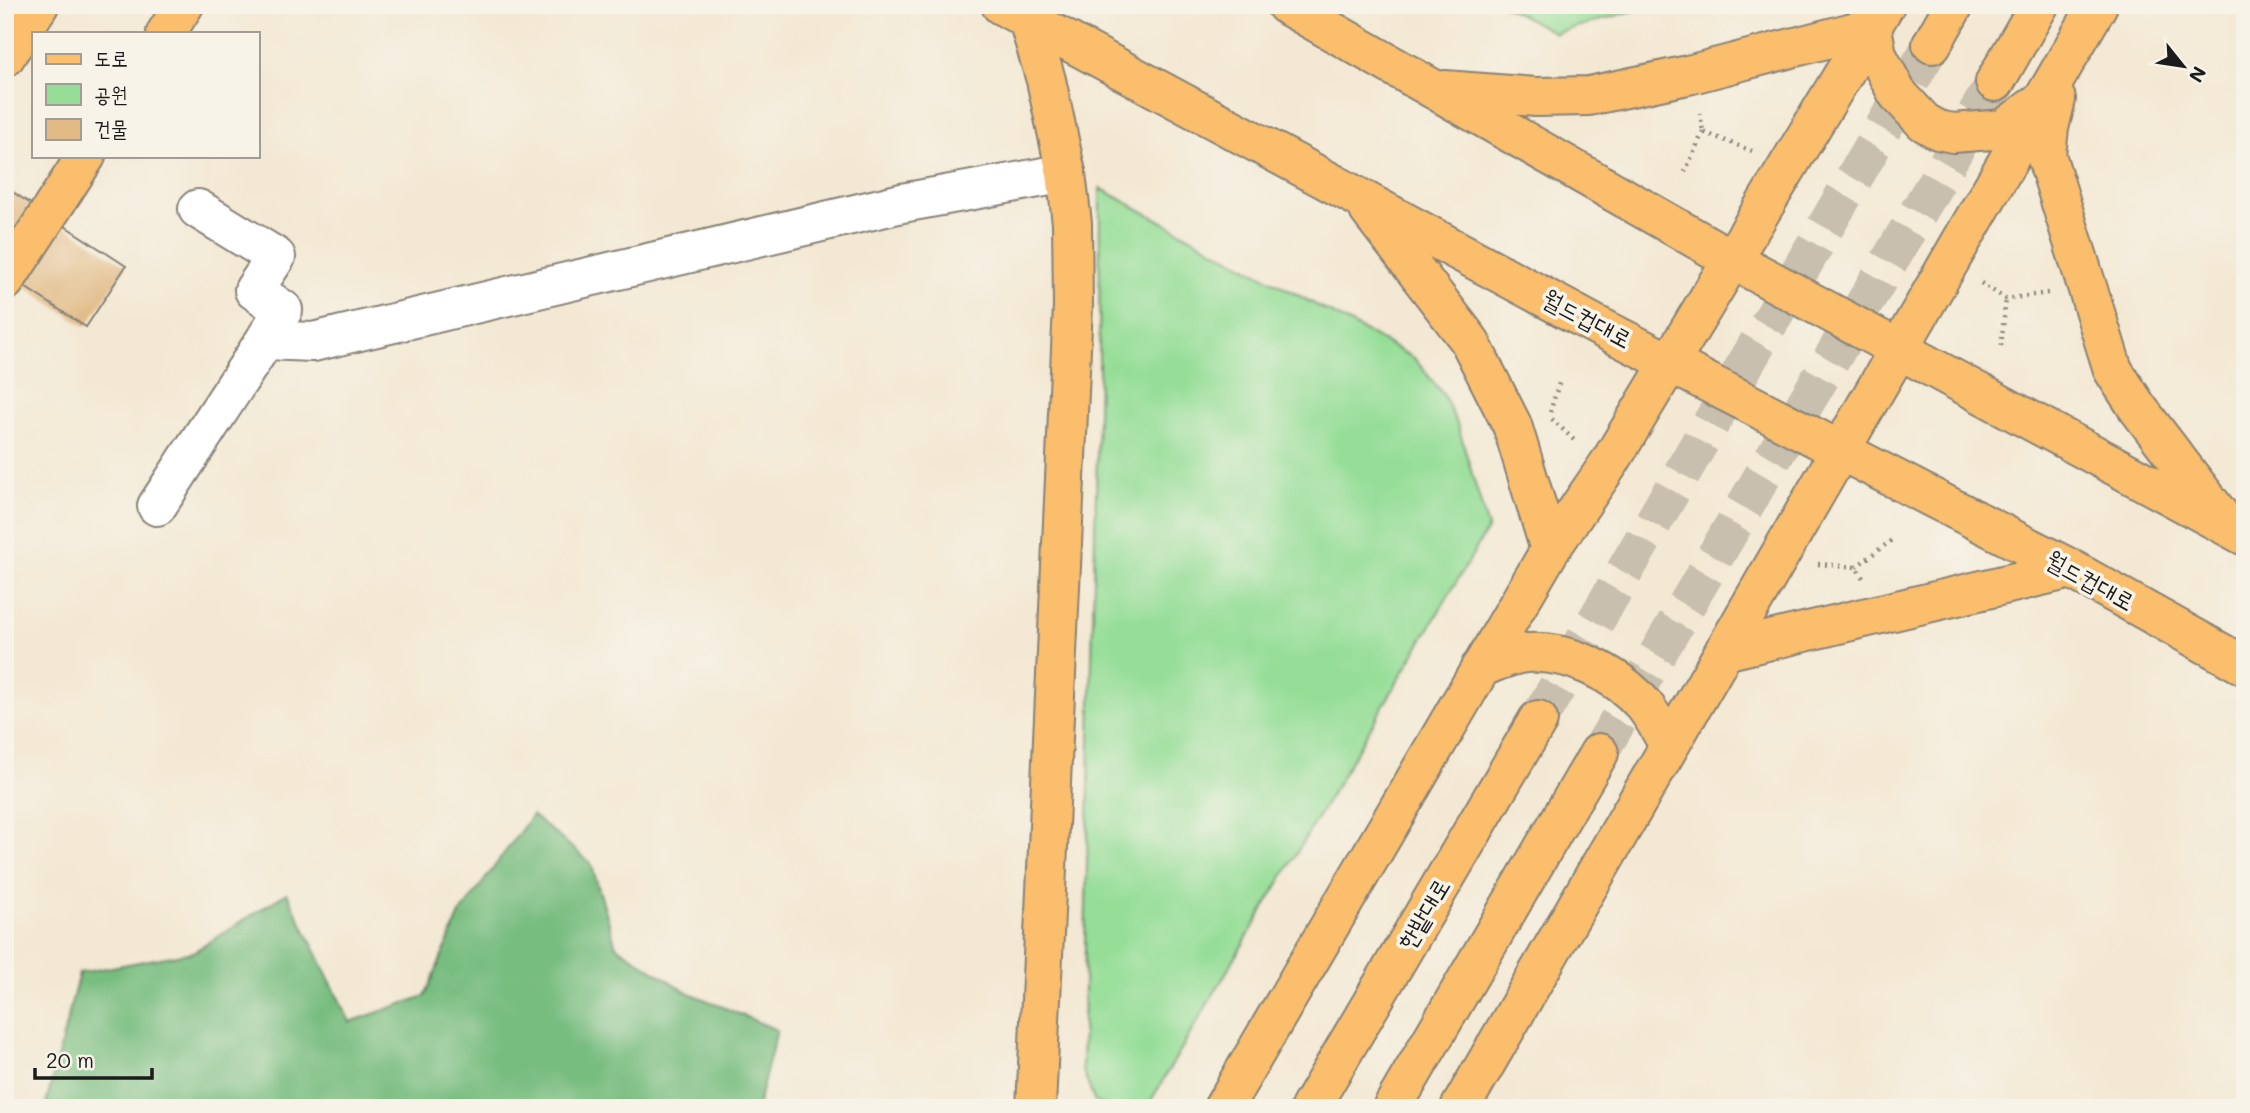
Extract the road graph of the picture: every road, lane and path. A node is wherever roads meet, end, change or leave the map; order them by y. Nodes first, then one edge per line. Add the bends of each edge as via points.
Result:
1 (39, 5) edge
2 (184, 5) edge
3 (1286, 5) edge
4 (1954, 5) edge
5 (2039, 5) edge
6 (2098, 5) edge
7 (1015, 13) edge
8 (1878, 16) edge
9 (167, 32) edge
10 (1932, 44) tunnel mouth
11 (5, 57) edge
12 (2066, 60) junction
13 (1995, 82) tunnel mouth
14 (1432, 89) junction
15 (2043, 100) junction
16 (1699, 107) dead end
17 (1703, 132) junction
18 (1754, 152) dead end
19 (85, 158) edge
20 (1685, 172) dead end
21 (1066, 173) junction
22 (1362, 200) junction
23 (198, 209) dead end
24 (1733, 260) junction
25 (5, 281) edge
26 (1976, 281) dead end
27 (2060, 291) dead end
28 (2006, 299) junction
29 (265, 340) junction
30 (2001, 346) dead end
31 (1898, 351) junction
32 (1670, 363) junction
33 (1560, 380) dead end
34 (1586, 450) dead end
35 (1840, 450) junction
36 (157, 506) dead end
37 (2236, 531) edge
38 (1893, 539) dead end
39 (1550, 550) junction
40 (1814, 564) dead end
41 (1856, 567) junction
42 (2071, 569) junction
43 (1867, 585) dead end
44 (1724, 651) junction
45 (2245, 667) edge
46 (1480, 668) junction
47 (1538, 720) tunnel mouth
48 (1669, 746) junction
49 (1600, 753) tunnel mouth
50 (1036, 1108) edge
51 (1223, 1108) edge
52 (1310, 1108) edge
53 (1392, 1108) edge
54 (1460, 1108) edge

1 - 11 main road
2 - 9 main road
3 - 14 main road
4 - 10 main road
5 - 13 main road
6 - 12 main road
7 - 21 main road via 1046,80
7 - 22 main road, 월드컵대로
8 - 14 main road via 1688,75 1588,96
8 - 15 main road via 1877,55 1897,93 1938,130 2004,129
8 - 24 main road
12 - 15 main road
12 - 37 main road via 2046,155 2113,370
14 - 24 main road
15 - 31 main road
16 - 17 path
17 - 18 path
17 - 20 path
19 - 25 main road
21 - 29 lane via 902,203 313,342
21 - 50 main road via 1073,305
22 - 32 main road, 월드컵대로
22 - 39 main road via 1469,340 1512,425
23 - 29 lane via 276,257 254,290 283,310
24 - 31 main road
24 - 32 main road
26 - 28 path
27 - 28 path
28 - 30 path
29 - 36 lane
31 - 35 main road
31 - 37 main road
32 - 35 main road, 월드컵대로
32 - 39 main road
33 - 34 path via 1549,416
35 - 42 main road, 월드컵대로
35 - 44 main road
38 - 41 path
39 - 46 main road
40 - 41 path
41 - 43 path
42 - 44 main road
42 - 45 main road, 월드컵대로
44 - 48 main road
46 - 48 main road via 1525,653 1576,660 1602,672 1642,702
46 - 51 main road
47 - 52 main road, 한밭대로
48 - 54 main road
49 - 53 main road

